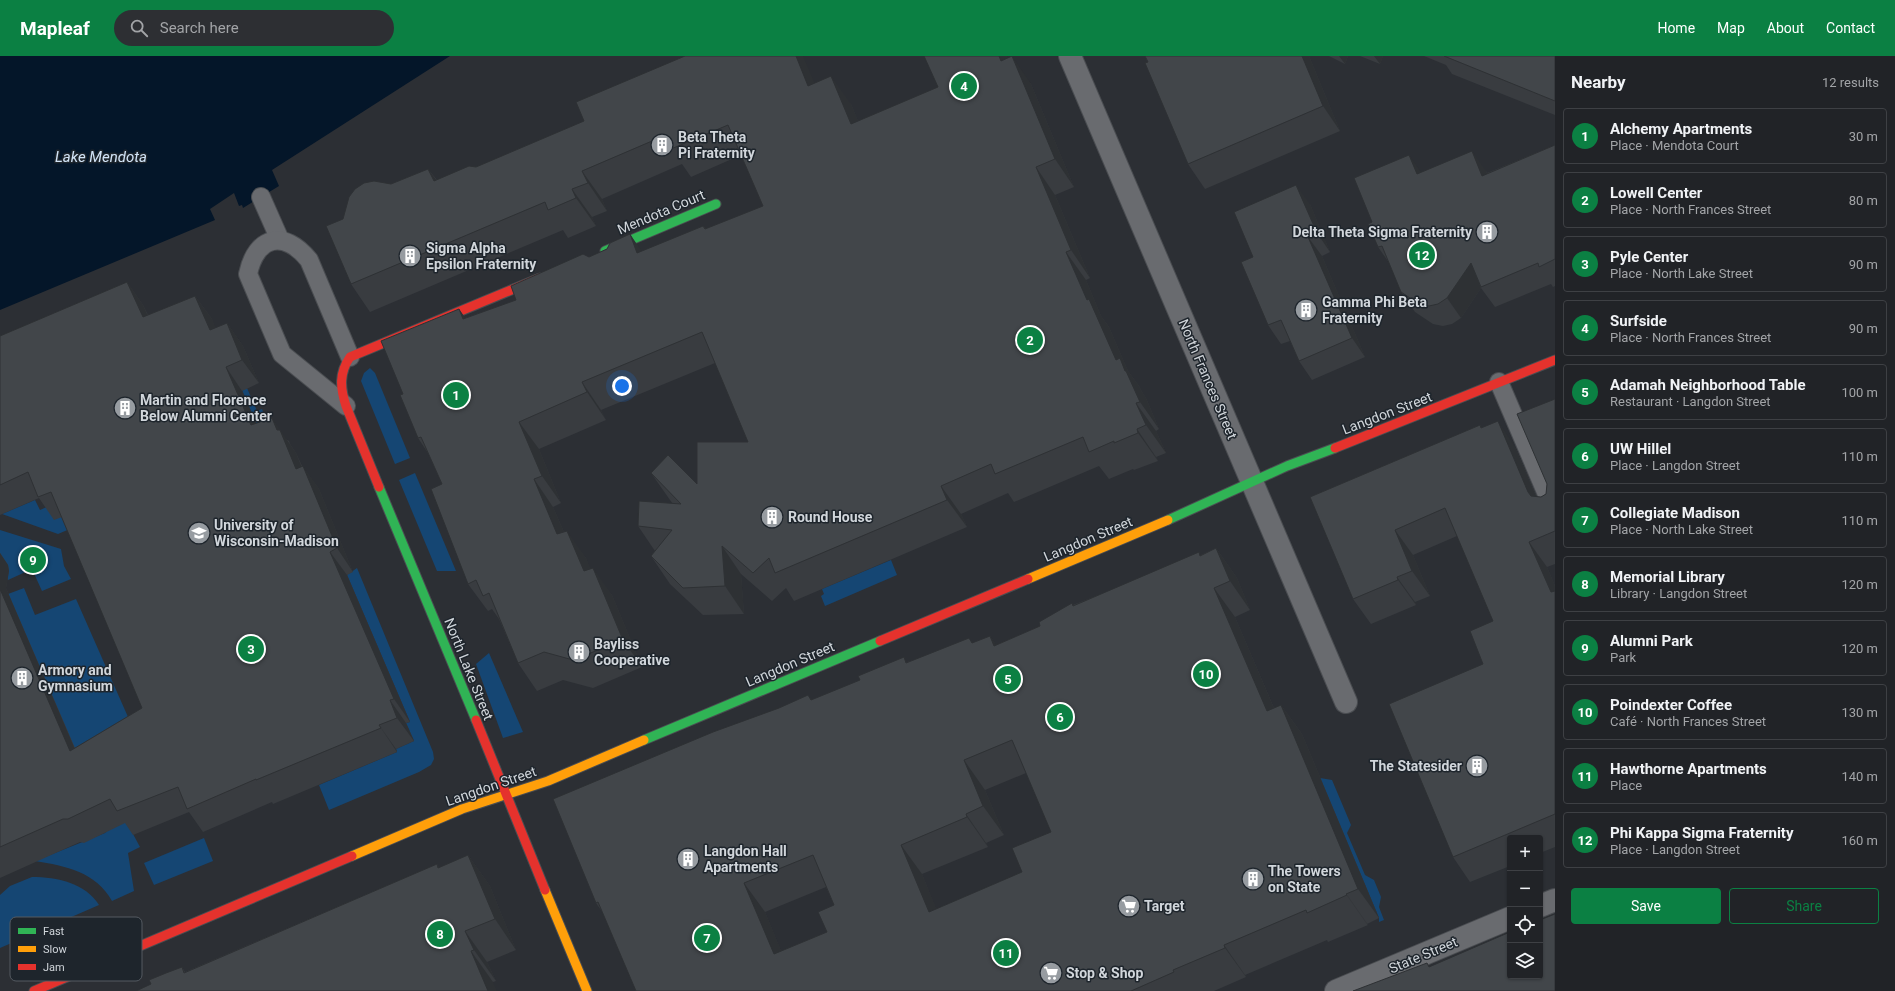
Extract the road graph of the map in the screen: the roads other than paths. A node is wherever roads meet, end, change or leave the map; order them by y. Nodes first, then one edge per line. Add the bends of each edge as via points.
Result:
1 (1070, 56) edge
2 (261, 197) dead end
3 (716, 204) dead end
4 (280, 240) junction
5 (596, 254) edge
6 (552, 273) edge
7 (350, 357) junction
8 (1555, 360) edge
9 (1500, 382) junction
10 (346, 406) junction
11 (1252, 483) junction
12 (1555, 513) edge
13 (1346, 702) dead end
14 (505, 795) junction
15 (1555, 900) edge
16 (1543, 905) edge
17 (1507, 919) edge
18 (142, 945) edge
19 (58, 981) edge
20 (34, 991) edge
21 (587, 991) edge
22 (1336, 991) edge

1 - 11 street, North Frances Street
2 - 4 lane
3 - 5 street, Mendota Court
4 - 7 lane via 291,243 309,260
4 - 10 lane via 256,251 250,261 248,274 282,354
6 - 7 street
7 - 10 street, North Lake Street via 343,366 340,378
8 - 9 street, Langdon Street
9 - 11 street, Langdon Street via 1287,466
9 - 12 lane
10 - 14 street, North Lake Street
11 - 13 street, North Frances Street
11 - 14 street, Langdon Street via 548,781
14 - 18 street, Langdon Street via 462,809
14 - 21 street, North Lake Street
15 - 16 street
17 - 22 street, State Street
19 - 20 street, Langdon Street

